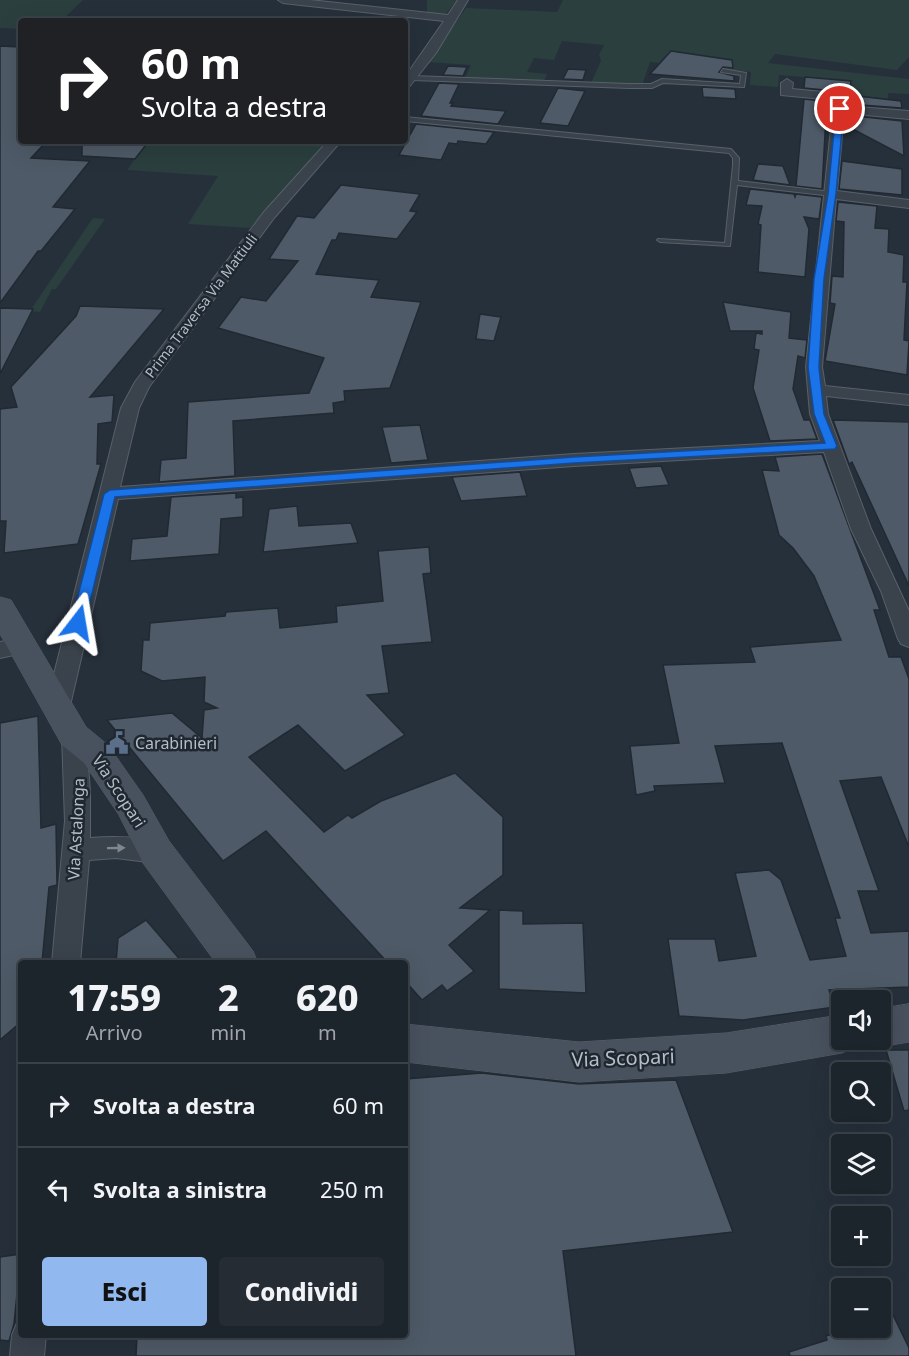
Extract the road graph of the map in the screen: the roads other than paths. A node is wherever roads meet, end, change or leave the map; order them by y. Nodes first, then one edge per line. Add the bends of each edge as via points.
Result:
1 (283, 0) edge
2 (464, 0) edge
3 (451, 19) junction
4 (723, 72) dead end
5 (408, 82) edge
6 (787, 83) dead end
7 (840, 109) junction
8 (909, 115) edge
9 (408, 119) edge
10 (332, 144) edge
11 (734, 183) junction
12 (832, 194) junction
13 (909, 204) edge
14 (660, 240) dead end
15 (816, 390) junction
16 (909, 400) edge
17 (831, 446) junction
18 (110, 494) junction
19 (900, 591) edge
20 (0, 607) edge
21 (909, 639) edge
22 (12, 647) edge
23 (66, 723) junction
24 (76, 850) junction
25 (156, 852) junction
26 (66, 960) edge
27 (236, 960) edge
28 (909, 1023) edge
29 (891, 1026) edge
30 (831, 1037) edge
31 (408, 1043) edge
32 (29, 1338) edge
33 (27, 1356) edge

1 - 3 street
2 - 3 street
3 - 5 street
4 - 5 lane via 744,74 742,86 662,81 652,86
6 - 7 street via 785,92 840,98
7 - 8 street
7 - 12 street
9 - 11 lane via 731,151 736,158
10 - 18 street, Prima Traversa Via Mattiuli via 269,215 141,386 130,408
11 - 12 lane
11 - 14 lane via 728,245
12 - 13 street
12 - 15 street via 819,279 813,367
15 - 16 street
15 - 17 street via 819,414
17 - 18 street via 574,460
17 - 19 street via 861,529
18 - 23 street, Prima Traversa Via Mattiuli
19 - 21 street
20 - 22 street, Via Astalonga
22 - 23 street, Via Astalonga
23 - 24 street, Via Astalonga via 79,770
23 - 25 street, Via Scopari via 96,754 131,805
24 -> 25 street, Via Scopari via 116,847
24 - 26 street, Via Astalonga
25 - 27 street, Via Scopari
28 - 29 street
30 - 31 street, Via Scopari via 726,1053 579,1062
32 - 33 street

